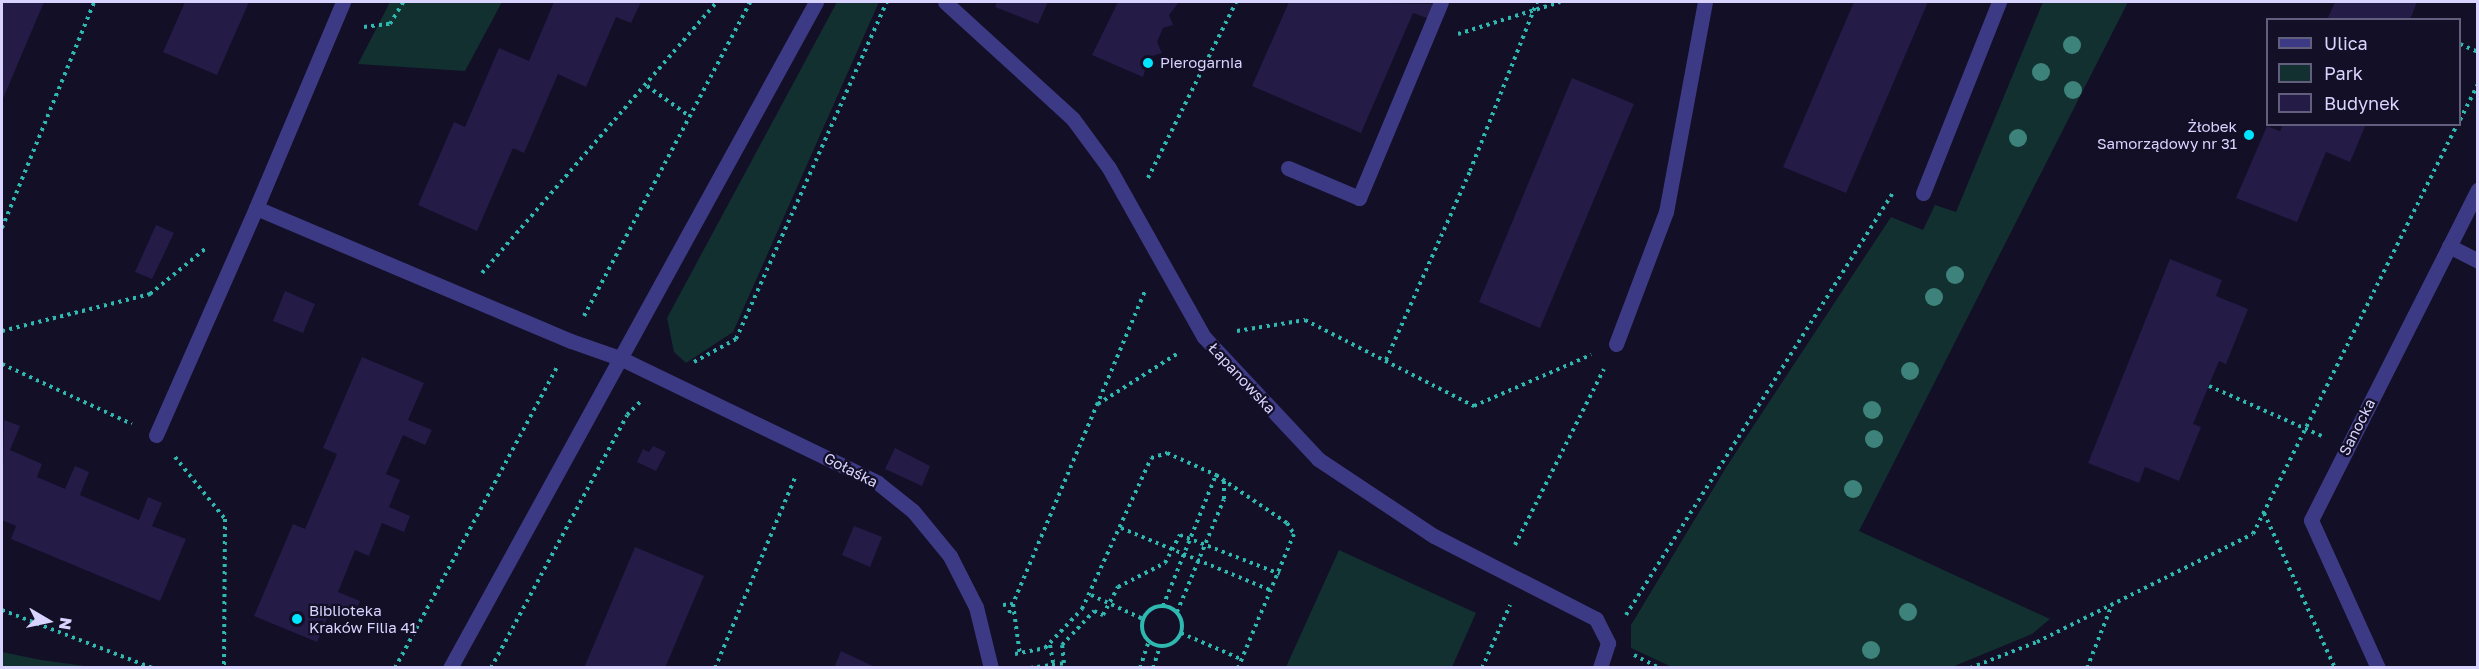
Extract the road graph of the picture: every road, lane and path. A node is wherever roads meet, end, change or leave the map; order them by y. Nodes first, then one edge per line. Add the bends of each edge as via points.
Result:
1 (94, 2) edge
2 (343, 2) edge
3 (403, 2) edge
4 (717, 2) edge
5 (750, 2) edge
6 (816, 2) edge
7 (887, 2) edge
8 (945, 2) edge
9 (1236, 2) edge
10 (1441, 2) edge
11 (1538, 2) edge
12 (1560, 2) edge
13 (1705, 2) edge
14 (1999, 2) edge
15 (1534, 10) junction
16 (331, 32) junction
17 (2461, 44) edge
18 (1422, 46) junction
19 (2478, 52) edge
20 (2478, 84) edge
21 (647, 86) junction
22 (689, 116) junction
23 (2461, 118) edge
24 (2456, 126) edge
25 (1288, 168) dead end
26 (1150, 173) dead end
27 (2478, 190) edge
28 (1923, 193) joint
29 (256, 208) junction
30 (2, 228) edge
31 (212, 243) dead end
32 (2449, 246) junction
33 (1158, 260) junction
34 (2478, 261) edge
35 (464, 294) junction
36 (2, 331) edge
37 (1204, 337) junction
38 (571, 341) junction
39 (1616, 344) junction
40 (622, 359) junction
41 (1386, 360) junction
42 (2, 364) edge
43 (664, 379) junction
44 (2209, 386) dead end
45 (1098, 404) junction
46 (2306, 428) junction
47 (156, 435) junction
48 (2347, 447) junction
49 (808, 448) junction
50 (1216, 475) junction
51 (1224, 481) junction
52 (2264, 512) junction
53 (1121, 528) junction
54 (1191, 537) junction
55 (1205, 543) junction
56 (1171, 549) junction
57 (1184, 554) junction
58 (1198, 561) junction
59 (1502, 569) junction
60 (1280, 574) junction
61 (1522, 580) junction
62 (1272, 591) junction
63 (1091, 595) junction
64 (1108, 603) junction
65 (1013, 604) junction
66 (2112, 605) junction
67 (1163, 606) junction
68 (2, 610) edge
69 (1177, 612) junction
70 (1143, 619) junction
71 (1181, 633) junction
72 (986, 639) junction
73 (1149, 640) junction
74 (1608, 643) junction
75 (1050, 644) junction
76 (1160, 646) junction
77 (1020, 654) junction
78 (1021, 660) dead end
79 (1243, 660) junction
80 (991, 662) edge
81 (1054, 666) edge
82 (152, 668) edge
83 (224, 668) edge
84 (395, 668) edge
85 (450, 668) edge
86 (491, 668) edge
87 (715, 668) edge
88 (1030, 668) edge
89 (1140, 668) edge
90 (1153, 668) edge
91 (1238, 668) edge
92 (1482, 668) edge
93 (1600, 668) edge
94 (1970, 668) edge
95 (2087, 668) edge
96 (2335, 668) edge
97 (2378, 668) edge

1 - 30 path
2 - 16 street
3 - 16 path via 390,24
4 - 21 path
5 - 22 path
6 - 40 street
7 - 43 path via 736,339
8 - 33 street, Łapanowska via 1073,119 1109,168
9 - 26 path
10 - 18 street
11 - 15 path
12 - 15 path
13 - 39 street via 1666,212
14 - 28 street
15 - 18 path
15 - 41 path via 1470,171
16 - 29 street
17 - 19 path
18 - 25 street via 1359,198
20 - 23 path
21 - 22 path
21 - 35 path
22 - 38 path
24 - 46 path
27 - 32 street, Sanocka
28 - 74 path via 1899,183
29 - 35 street, Gołaśka
29 - 47 street
31 - 36 path via 150,294
32 - 34 street
32 - 48 street, Sanocka
33 - 37 street, Łapanowska
33 - 45 path
35 - 38 street, Gołaśka
37 - 41 path via 1305,320
37 - 45 path
37 - 59 street, Łapanowska via 1318,459 1434,536
38 - 40 street, Gołaśka
38 - 84 path
39 - 41 path via 1474,406
39 - 59 path
40 - 43 street, Gołaśka
40 - 85 street
42 - 47 path
43 - 49 street, Gołaśka
43 - 86 path via 627,415
44 - 46 path
45 - 65 path
46 - 48 path
46 - 52 path
47 - 83 path via 225,519
48 - 97 street, Sanocka via 2311,520
49 - 72 street, Gołaśka via 878,483 914,511 950,556 976,607
49 - 87 path
50 - 51 path
50 - 53 path via 1174,454 1160,453 1151,458
50 - 54 path
51 - 55 path via 1224,499
51 - 60 path via 1291,527 1292,541
52 - 66 path via 2253,534
52 - 96 path
53 - 56 path
53 - 63 path
54 - 55 path
54 - 56 path via 1176,537
54 - 57 path
55 - 58 path
55 - 60 path
56 - 57 path
56 - 64 path via 1165,563 1118,588
57 - 58 path
57 - 67 path
58 - 62 path
58 - 69 path
59 - 61 street, Łapanowska
60 - 62 path
61 - 74 street, Łapanowska via 1596,619
61 - 92 path
62 - 79 path
63 - 64 path
63 - 75 path
64 - 70 path
64 - 81 path via 1103,615 1094,611 1062,645 1064,663
65 - 72 path via 999,633
65 - 77 path
66 - 94 path via 2037,642
66 - 95 path
67 - 69 path
67 - 70 path via 1151,609
68 - 82 path
69 - 71 path via 1182,622
70 - 73 path via 1143,630
71 - 76 path via 1172,643
71 - 79 path
72 - 80 street, Gołaśka
73 - 76 path
73 - 89 path
74 - 93 street
75 - 77 path
75 - 81 path
76 - 90 path
77 - 78 path
77 - 80 path
79 - 91 path
81 - 88 path

